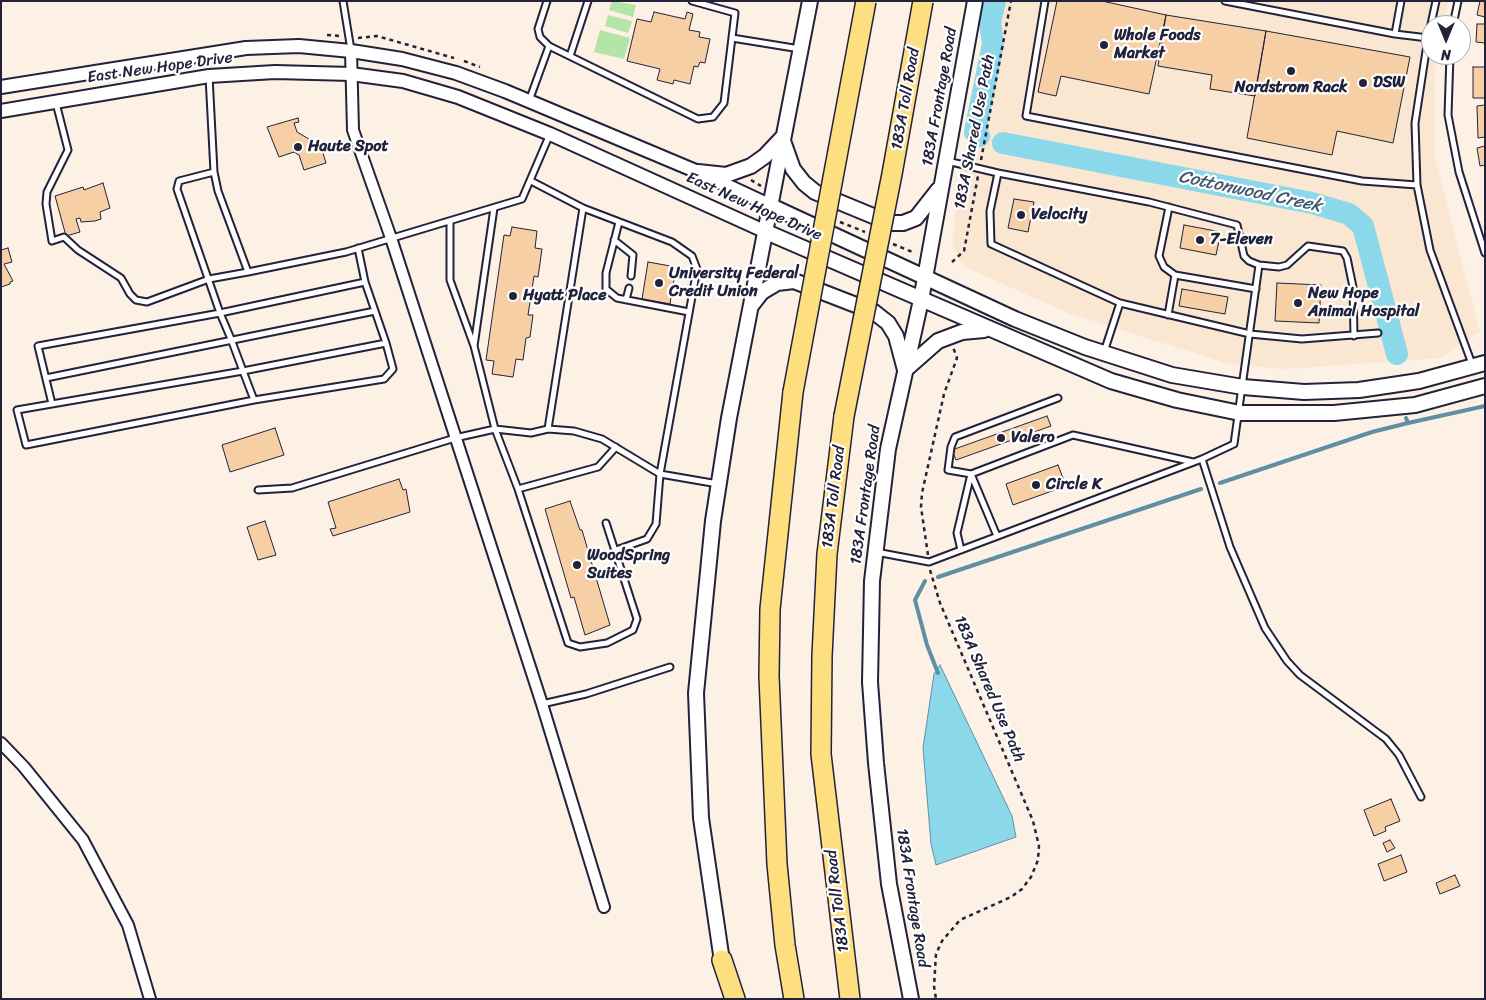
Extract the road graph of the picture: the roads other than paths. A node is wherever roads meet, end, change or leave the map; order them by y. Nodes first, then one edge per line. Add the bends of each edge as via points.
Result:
1 (343, 1) edge
2 (547, 1) edge
3 (588, 1) edge
4 (692, 1) edge
5 (866, 1) edge
6 (923, 1) edge
7 (974, 1) edge
8 (1045, 1) edge
9 (1225, 1) edge
10 (1401, 1) edge
11 (1436, 1) edge
12 (1458, 1) edge
13 (809, 4) edge
14 (1433, 15) edge
15 (1455, 15) edge
16 (1395, 34) junction
17 (1421, 37) edge
18 (732, 38) junction
19 (549, 46) junction
20 (800, 49) junction
21 (352, 51) junction
22 (570, 56) junction
23 (1424, 65) edge
24 (1449, 65) edge
25 (351, 74) junction
26 (209, 76) junction
27 (1, 87) edge
28 (55, 102) junction
29 (529, 102) junction
30 (1, 111) edge
31 (550, 134) junction
32 (782, 138) junction
33 (946, 161) junction
34 (214, 172) junction
35 (698, 172) junction
36 (998, 173) junction
37 (531, 181) junction
38 (1416, 185) junction
39 (942, 186) junction
40 (769, 205) junction
41 (1169, 207) junction
42 (494, 208) junction
43 (583, 208) junction
44 (450, 221) junction
45 (619, 222) junction
46 (764, 231) junction
47 (391, 238) junction
48 (614, 240) junction
49 (358, 248) junction
50 (1485, 253) edge
51 (1259, 265) junction
52 (248, 272) junction
53 (631, 276) dead end
54 (1175, 276) junction
55 (209, 279) junction
56 (924, 279) junction
57 (365, 282) junction
58 (629, 288) dead end
59 (1256, 289) junction
60 (626, 300) junction
61 (921, 300) junction
62 (1120, 303) junction
63 (749, 308) junction
64 (375, 311) junction
65 (689, 312) junction
66 (220, 313) junction
67 (1168, 315) junction
68 (989, 330) junction
69 (1378, 333) dead end
70 (1250, 334) junction
71 (1354, 336) junction
72 (231, 339) junction
73 (386, 343) junction
74 (474, 346) junction
75 (1104, 353) junction
76 (1479, 365) edge
77 (905, 370) junction
78 (243, 372) junction
79 (46, 378) junction
80 (1485, 386) edge
81 (1243, 387) junction
82 (1058, 398) dead end
83 (254, 400) junction
84 (52, 404) junction
85 (1240, 413) junction
86 (548, 429) junction
87 (495, 430) junction
88 (455, 438) junction
89 (616, 447) junction
90 (1202, 459) junction
91 (1193, 462) junction
92 (660, 474) junction
93 (971, 474) junction
94 (719, 484) junction
95 (518, 489) junction
96 (258, 490) dead end
97 (606, 523) dead end
98 (998, 536) junction
99 (616, 550) junction
100 (961, 550) junction
101 (876, 552) junction
102 (670, 667) dead end
103 (542, 704) junction
104 (1, 743) edge
105 (1421, 797) dead end
106 (604, 908) dead end
107 (722, 960) junction
108 (150, 999) edge
109 (726, 999) edge
110 (735, 999) edge
111 (794, 999) edge
112 (850, 999) edge
113 (911, 999) edge

1 - 21 lane
2 - 19 lane via 538,29 540,37
3 - 22 lane
4 - 18 lane via 735,13
5 - 111 highway, bridge via 792,392 770,609 769,676 777,864
6 - 112 highway, 183A Toll Road, bridge via 844,416 827,554 821,754
7 - 33 main road, 183A Frontage Road
8 - 38 lane via 1026,116 1362,181
9 - 16 lane
10 - 16 lane
11 - 14 lane
12 - 15 lane
13 - 20 main road
16 - 17 lane
18 - 20 lane
18 - 22 lane via 724,103 713,117 698,119
19 - 22 lane
19 - 29 lane
20 - 32 main road
21 - 25 street
21 - 27 street, East New Hope Drive via 299,46 246,48
21 - 29 street, East New Hope Drive via 402,59 456,73
23 - 38 lane via 1415,123
24 - 50 lane via 1450,125 1459,172
25 - 26 street, East New Hope Drive via 275,72
25 - 31 street, East New Hope Drive via 403,81 440,92
25 - 47 street via 353,130
26 - 28 street, East New Hope Drive
26 - 34 lane
28 - 30 street, East New Hope Drive
28 - 55 lane via 68,150 46,192 52,242 64,237 121,278 136,300 147,302
29 - 35 street, East New Hope Drive
31 - 37 lane
31 - 46 street, East New Hope Drive
32 - 35 main road via 752,166 726,175
32 - 39 main road via 793,169 815,192 890,223 904,223 916,218
32 - 40 main road
33 - 36 lane
33 - 39 main road, 183A Frontage Road
34 - 52 lane
34 - 55 lane via 179,181 177,185
35 - 40 street, East New Hope Drive
36 - 41 lane
36 - 62 lane via 990,211 991,244
37 - 42 lane via 522,199
37 - 43 lane
38 - 76 lane via 1430,250
39 - 56 main road, 183A Frontage Road
40 - 46 main road
40 - 56 main road, East New Hope Drive
41 - 51 lane via 1237,225 1244,256
41 - 54 lane via 1160,256 1164,267
42 - 44 lane
42 - 74 lane
43 - 45 lane
43 - 86 lane
44 - 47 lane
44 - 74 lane via 450,280
45 - 48 lane
45 - 65 lane via 672,242 692,256 696,269
46 - 61 main road, East New Hope Drive
46 - 63 main road
47 - 49 lane
47 - 88 street
48 - 53 lane via 633,254
48 - 60 lane via 606,273 606,289 617,298
49 - 52 lane
49 - 57 lane
51 - 59 lane
51 - 71 lane via 1287,265 1308,246 1342,251 1347,258 1353,287
52 - 55 lane
54 - 59 lane
54 - 67 lane
55 - 66 lane
56 - 61 main road, 183A Frontage Road
56 - 75 main road, East New Hope Drive via 1014,319
57 - 64 lane
57 - 66 lane
58 - 60 lane
59 - 70 lane
60 - 65 lane
61 - 68 main road, East New Hope Drive
61 - 77 main road, 183A Frontage Road
62 - 67 lane
62 - 75 lane
63 - 77 main road via 762,292 777,283 794,281 874,312 888,323 896,336
63 - 94 main road
64 - 72 lane
64 - 73 lane
65 - 92 lane
66 - 72 lane
66 - 79 lane via 38,346
67 - 70 lane
68 - 77 main road via 947,336 925,350
68 - 85 main road, East New Hope Drive via 1111,381 1177,400
69 - 71 lane
70 - 71 lane via 1302,339
70 - 81 lane
72 - 78 lane
72 - 79 lane
73 - 78 lane
73 - 83 lane via 393,369 384,379
74 - 87 lane
75 - 81 main road, East New Hope Drive via 1172,375
76 - 81 main road, East New Hope Drive via 1419,381 1359,390 1304,392
77 - 101 main road, 183A Frontage Road via 888,449
78 - 83 lane
78 - 84 lane
79 - 84 lane
80 - 85 main road, East New Hope Drive via 1415,406 1334,413
81 - 85 lane
82 - 93 lane via 955,437 948,470
83 - 84 lane via 26,445 18,410
85 - 90 lane via 1234,444
86 - 87 lane via 531,433
86 - 89 lane via 602,439
87 - 88 lane
87 - 95 lane
88 - 96 lane via 292,488
88 - 103 street
89 - 92 lane
89 - 95 lane via 598,467
90 - 91 lane
90 - 105 lane via 1230,547 1265,628 1300,675 1386,739 1399,755
91 - 93 lane via 1073,435
91 - 98 lane
92 - 94 lane
92 - 99 lane via 656,524 652,532 647,539
93 - 98 lane
93 - 100 lane via 957,533
94 - 107 main road via 696,693 701,818
95 - 99 lane via 568,643 580,647 607,643 633,630 637,619
97 - 99 lane
98 - 100 lane
100 - 101 lane via 929,562
101 - 113 main road, 183A Frontage Road via 872,581 870,682 876,763 889,884
102 - 103 lane via 586,694
103 - 106 street
104 - 108 street via 83,840 128,925
107 - 109 main road
107 - 110 highway

